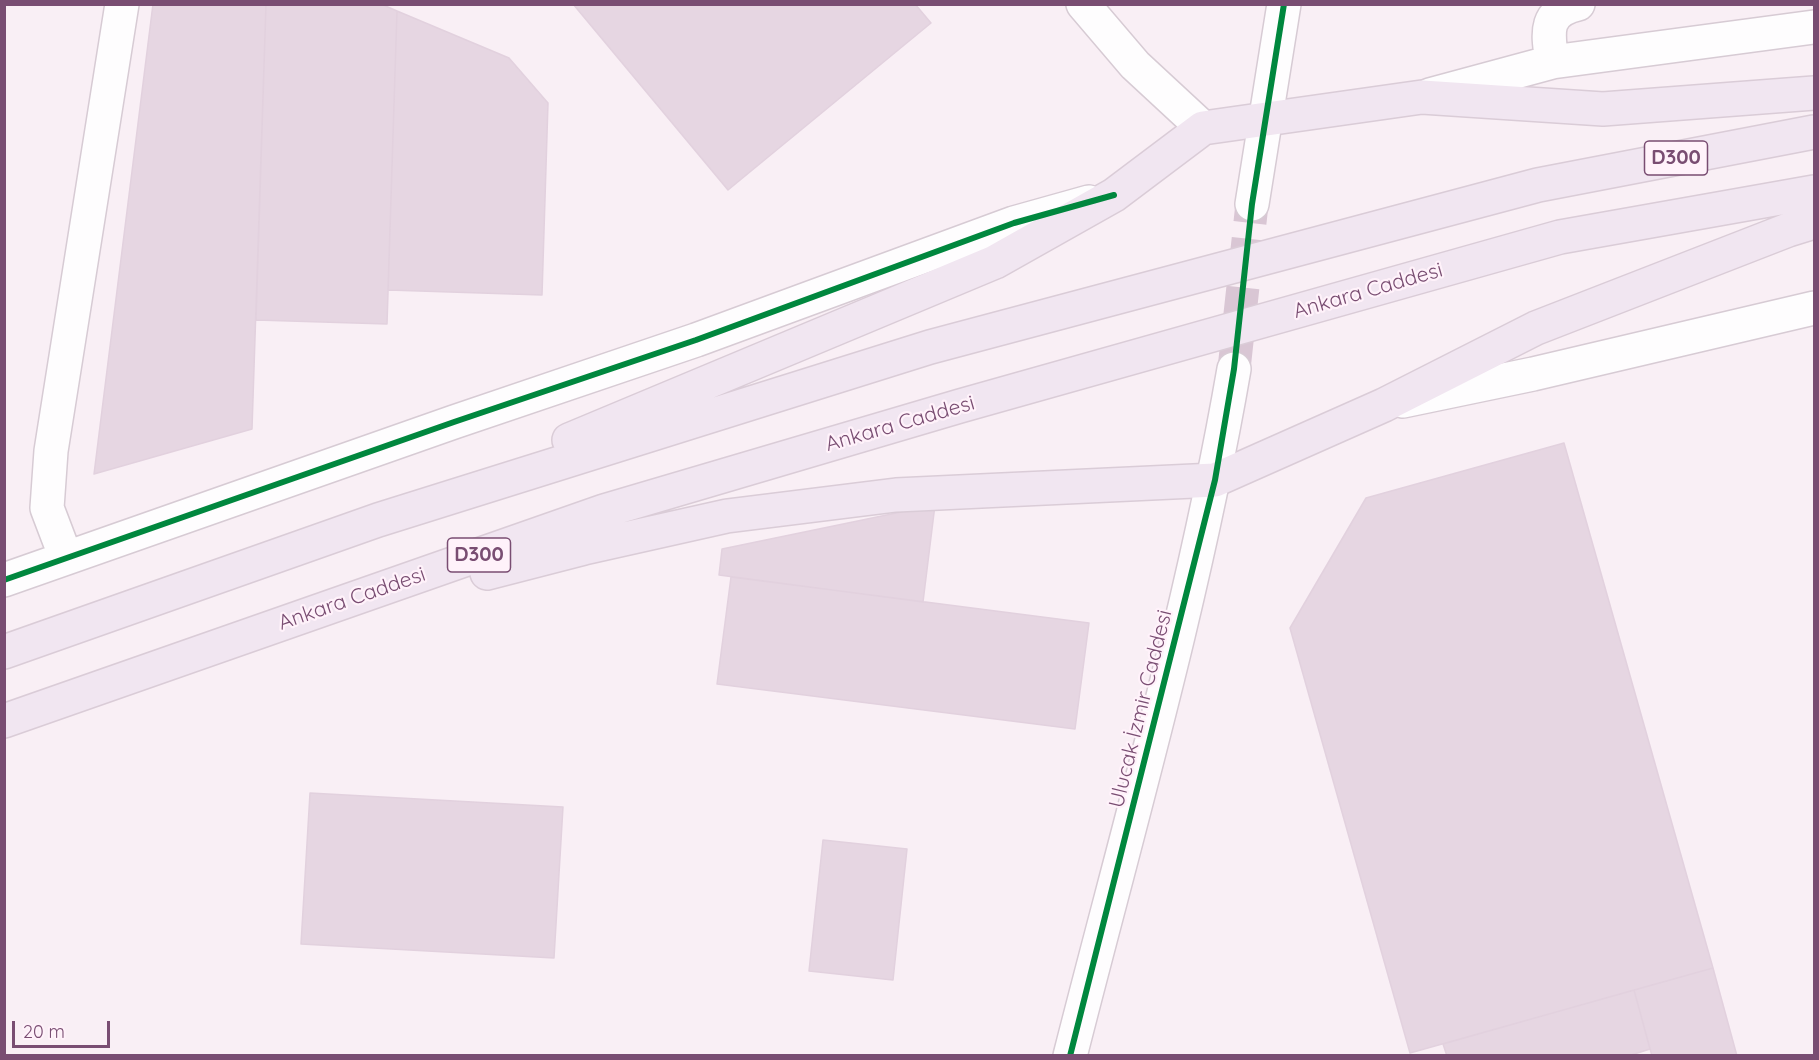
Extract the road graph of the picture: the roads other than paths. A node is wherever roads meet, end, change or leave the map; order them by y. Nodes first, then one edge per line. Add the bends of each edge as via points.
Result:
1 (122, 4) edge
2 (1083, 4) edge
3 (1284, 4) edge
4 (1578, 4) edge
5 (1815, 27) edge
6 (1552, 62) junction
7 (1815, 93) edge
8 (1422, 98) junction
9 (1265, 121) junction
10 (1203, 128) junction
11 (1815, 132) edge
12 (1815, 192) edge
13 (1114, 195) junction
14 (1252, 204) tunnel mouth
15 (1815, 222) edge
16 (1815, 308) edge
17 (1234, 369) tunnel mouth
18 (1384, 405) junction
19 (1215, 480) junction
20 (378, 520) junction
21 (66, 558) junction
22 (4, 580) edge
23 (256, 633) junction
24 (4, 652) edge
25 (4, 721) edge
26 (1070, 1056) edge

1 - 21 street via 51,451 47,508
2 - 10 street via 1135,65
3 - 9 street
4 - 6 street via 1561,11 1550,24 1547,32
5 - 6 street
6 - 8 street
7 - 8 highway via 1603,109
8 - 9 highway
9 - 10 highway
9 - 14 street
10 - 13 highway
11 - 20 highway, D300 via 1538,185 930,347
12 - 23 highway, Ankara Caddesi / D300 via 1560,237 960,406 604,511
13 - 20 highway via 995,262
13 - 21 street via 1014,223 696,340
15 - 18 highway via 1536,328
16 - 18 street
17 - 19 street, Ulucak İzmir Caddesi
18 - 19 highway
19 - 23 highway via 896,495 727,516 584,548
19 - 26 street, Ulucak İzmir Caddesi
20 - 24 highway, D300
21 - 22 street
23 - 25 highway, Ankara Caddesi / D300

